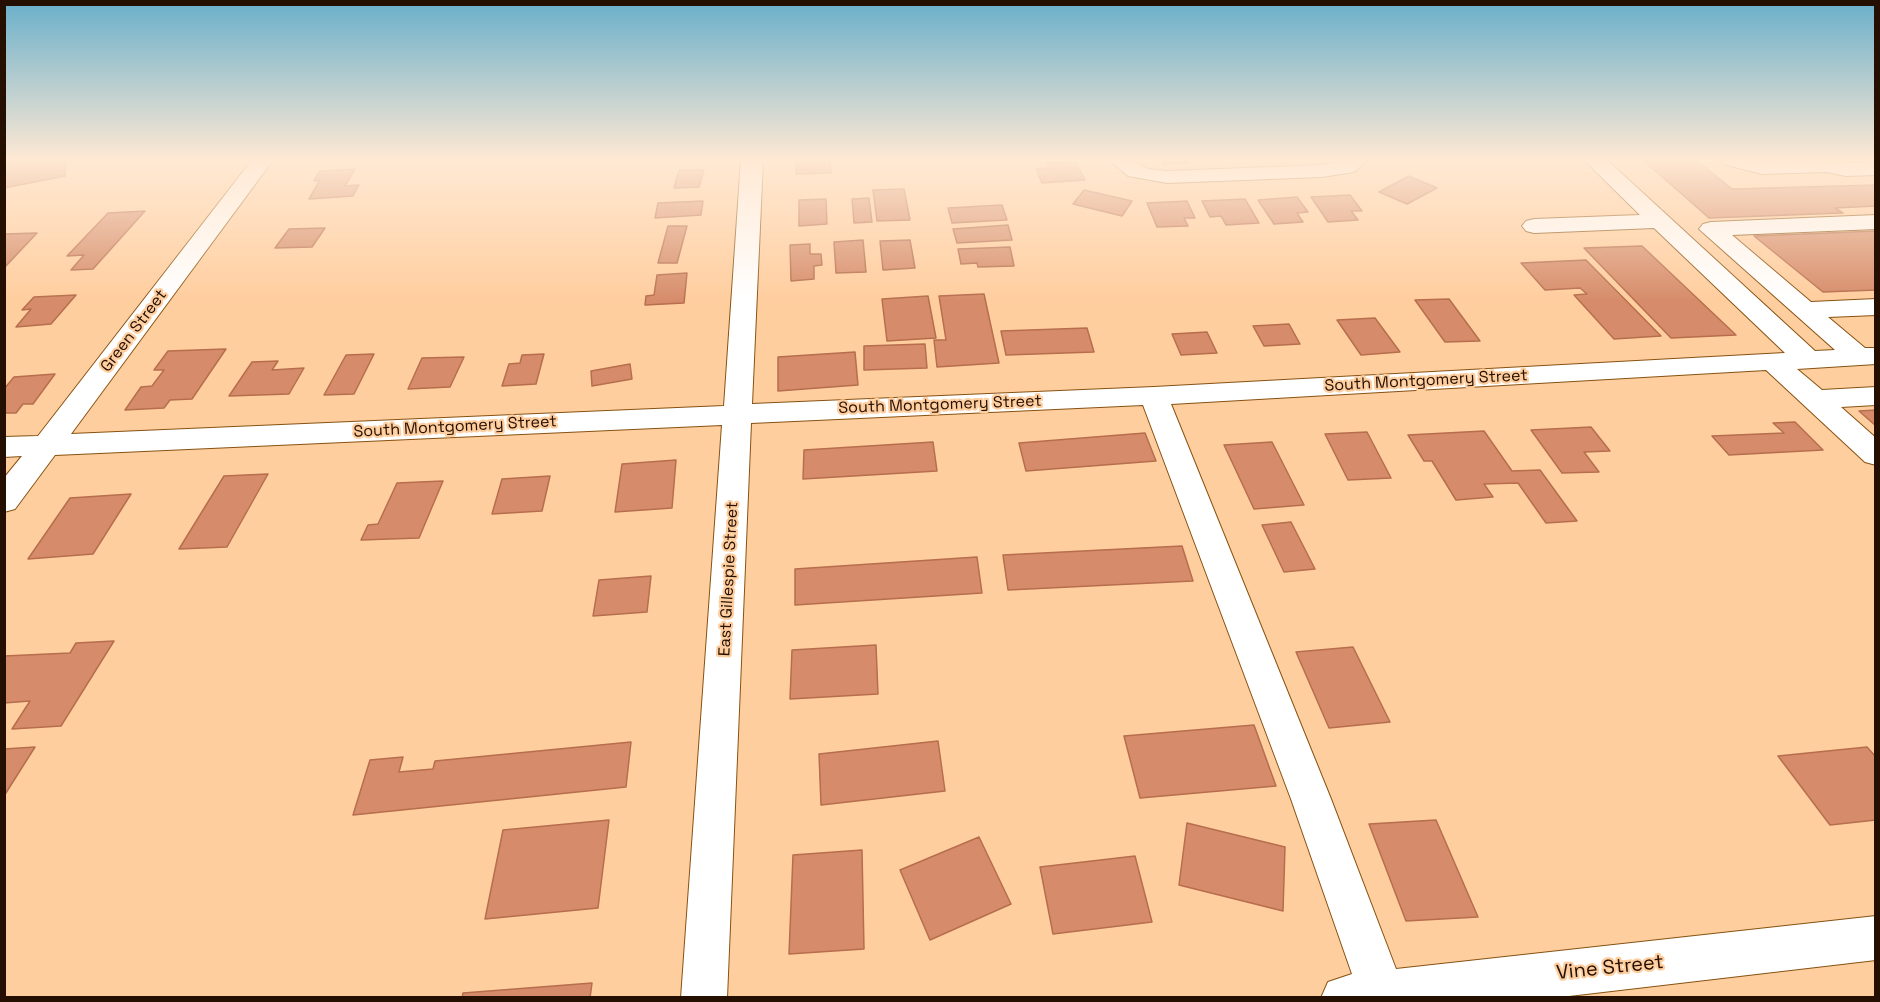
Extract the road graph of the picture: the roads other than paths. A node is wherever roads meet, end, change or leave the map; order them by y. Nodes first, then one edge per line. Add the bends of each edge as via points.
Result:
1 (228, 207) edge
2 (750, 207) edge
3 (1645, 207) edge
4 (1660, 221) junction
5 (1875, 222) edge
6 (1534, 226) dead end
7 (1875, 307) edge
8 (1805, 310) junction
9 (1867, 357) edge
10 (1809, 360) junction
11 (1773, 362) junction
12 (1154, 396) junction
13 (1875, 396) edge
14 (1814, 400) junction
15 (739, 413) junction
16 (47, 445) junction
17 (4, 447) edge
18 (1875, 455) edge
19 (4, 501) edge
20 (1875, 938) edge
21 (1363, 995) edge
22 (704, 998) edge

1 - 16 street, Green Street
2 - 15 street, East Gillespie Street
3 - 4 street
4 - 6 street
4 - 10 street
5 - 8 street via 1711,229
7 - 8 street
8 - 9 street
9 - 10 street, South Montgomery Street
10 - 11 street, South Montgomery Street
11 - 12 street, South Montgomery Street
11 - 14 street
12 - 15 street, South Montgomery Street
12 - 21 street via 1307,789
13 - 14 street
14 - 18 street
15 - 16 street, South Montgomery Street
15 - 22 street, East Gillespie Street
16 - 17 street, South Montgomery Street
16 - 19 street, Green Street
20 - 21 street, Vine Street

